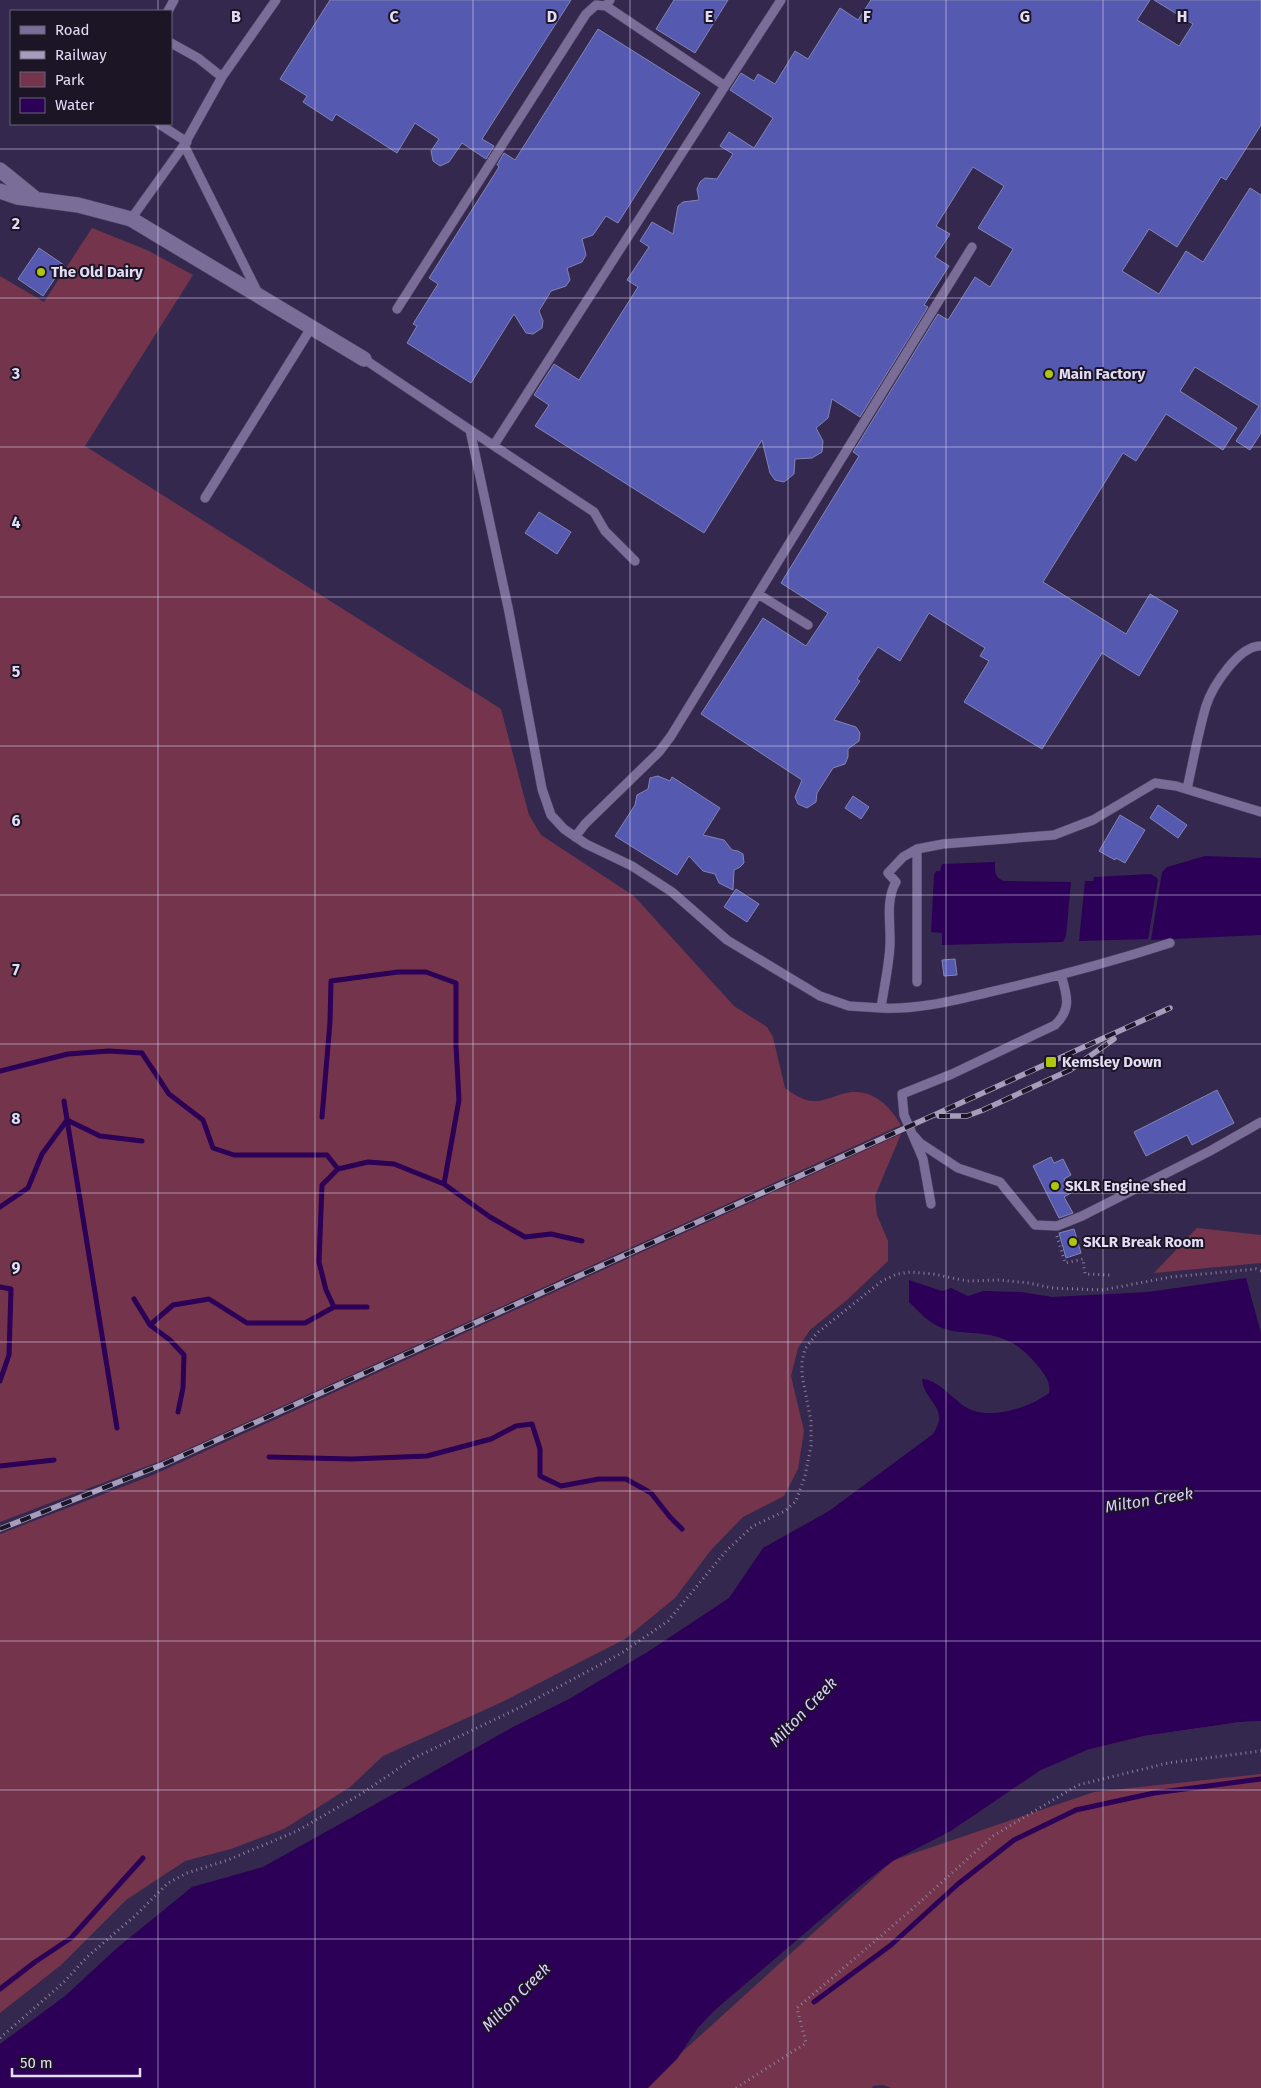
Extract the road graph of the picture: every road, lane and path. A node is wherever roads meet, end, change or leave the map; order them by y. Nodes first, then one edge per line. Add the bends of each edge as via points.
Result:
1 (780, 0) edge
2 (275, 1) edge
3 (608, 3) edge
4 (172, 44) edge
5 (222, 77) junction
6 (725, 86) junction
7 (160, 125) edge
8 (185, 144) junction
9 (0, 170) edge
10 (0, 191) edge
11 (17, 197) junction
12 (38, 200) junction
13 (0, 202) edge
14 (131, 218) junction
15 (972, 247) dead end
16 (260, 296) junction
17 (397, 309) dead end
18 (311, 328) junction
19 (364, 360) joint
20 (470, 430) junction
21 (494, 445) junction
22 (205, 498) dead end
23 (635, 561) dead end
24 (758, 594) junction
25 (808, 625) dead end
26 (1261, 646) edge
27 (1187, 790) junction
28 (1261, 812) edge
29 (575, 837) junction
30 (917, 849) junction
31 (1170, 942) dead end
32 (1061, 975) junction
33 (918, 982) dead end
34 (881, 1008) junction
35 (1261, 1122) edge
36 (914, 1136) junction
37 (931, 1204) dead end
38 (1054, 1226) junction
39 (1261, 1271) edge
40 (1110, 1275) dead end
41 (1261, 1751) edge
42 (0, 2038) edge
43 (736, 2088) edge

1 - 6 lane
2 - 5 lane
3 - 6 lane
3 - 17 lane via 596,5 586,14
4 - 5 lane
5 - 8 lane
6 - 21 lane
7 - 8 lane
8 - 14 lane
8 - 16 lane
9 - 12 street
10 - 11 street
11 - 12 street
11 - 13 street
12 - 14 street via 78,204
14 - 16 street
15 - 24 lane
16 - 18 street
18 - 19 street
18 - 22 lane
19 - 20 lane
20 - 21 lane
20 - 29 lane via 542,789 551,815
21 - 23 lane via 594,512 604,531
24 - 25 lane
24 - 29 lane via 659,752 584,824
26 - 27 lane via 1249,648 1240,655 1209,698
27 - 28 lane
27 - 30 lane via 1155,783 1093,820 1054,835
29 - 34 lane via 632,866 672,892 727,940 807,989 841,1004
30 - 33 lane
30 - 34 lane via 903,857 888,873 896,882 889,913 890,947
31 - 32 lane
32 - 34 lane via 939,1003
32 - 36 lane via 1068,1005 1054,1025 902,1094 903,1112
35 - 38 lane via 1082,1216
36 - 37 lane via 924,1159
36 - 38 lane via 958,1168 1000,1182 1035,1225
38 - 40 path via 1065,1263 1083,1258 1085,1274
39 - 42 path via 1170,1277 1102,1290 1052,1288 999,1280 967,1281 911,1272 882,1280 817,1333 805,1350 802,1375 811,1421 811,1446 807,1471 796,1501 753,1526 726,1551 668,1621 612,1658 414,1758 339,1808 297,1831 168,1883
41 - 43 path via 1168,1763 1078,1785 993,1836 797,2008 806,2043

